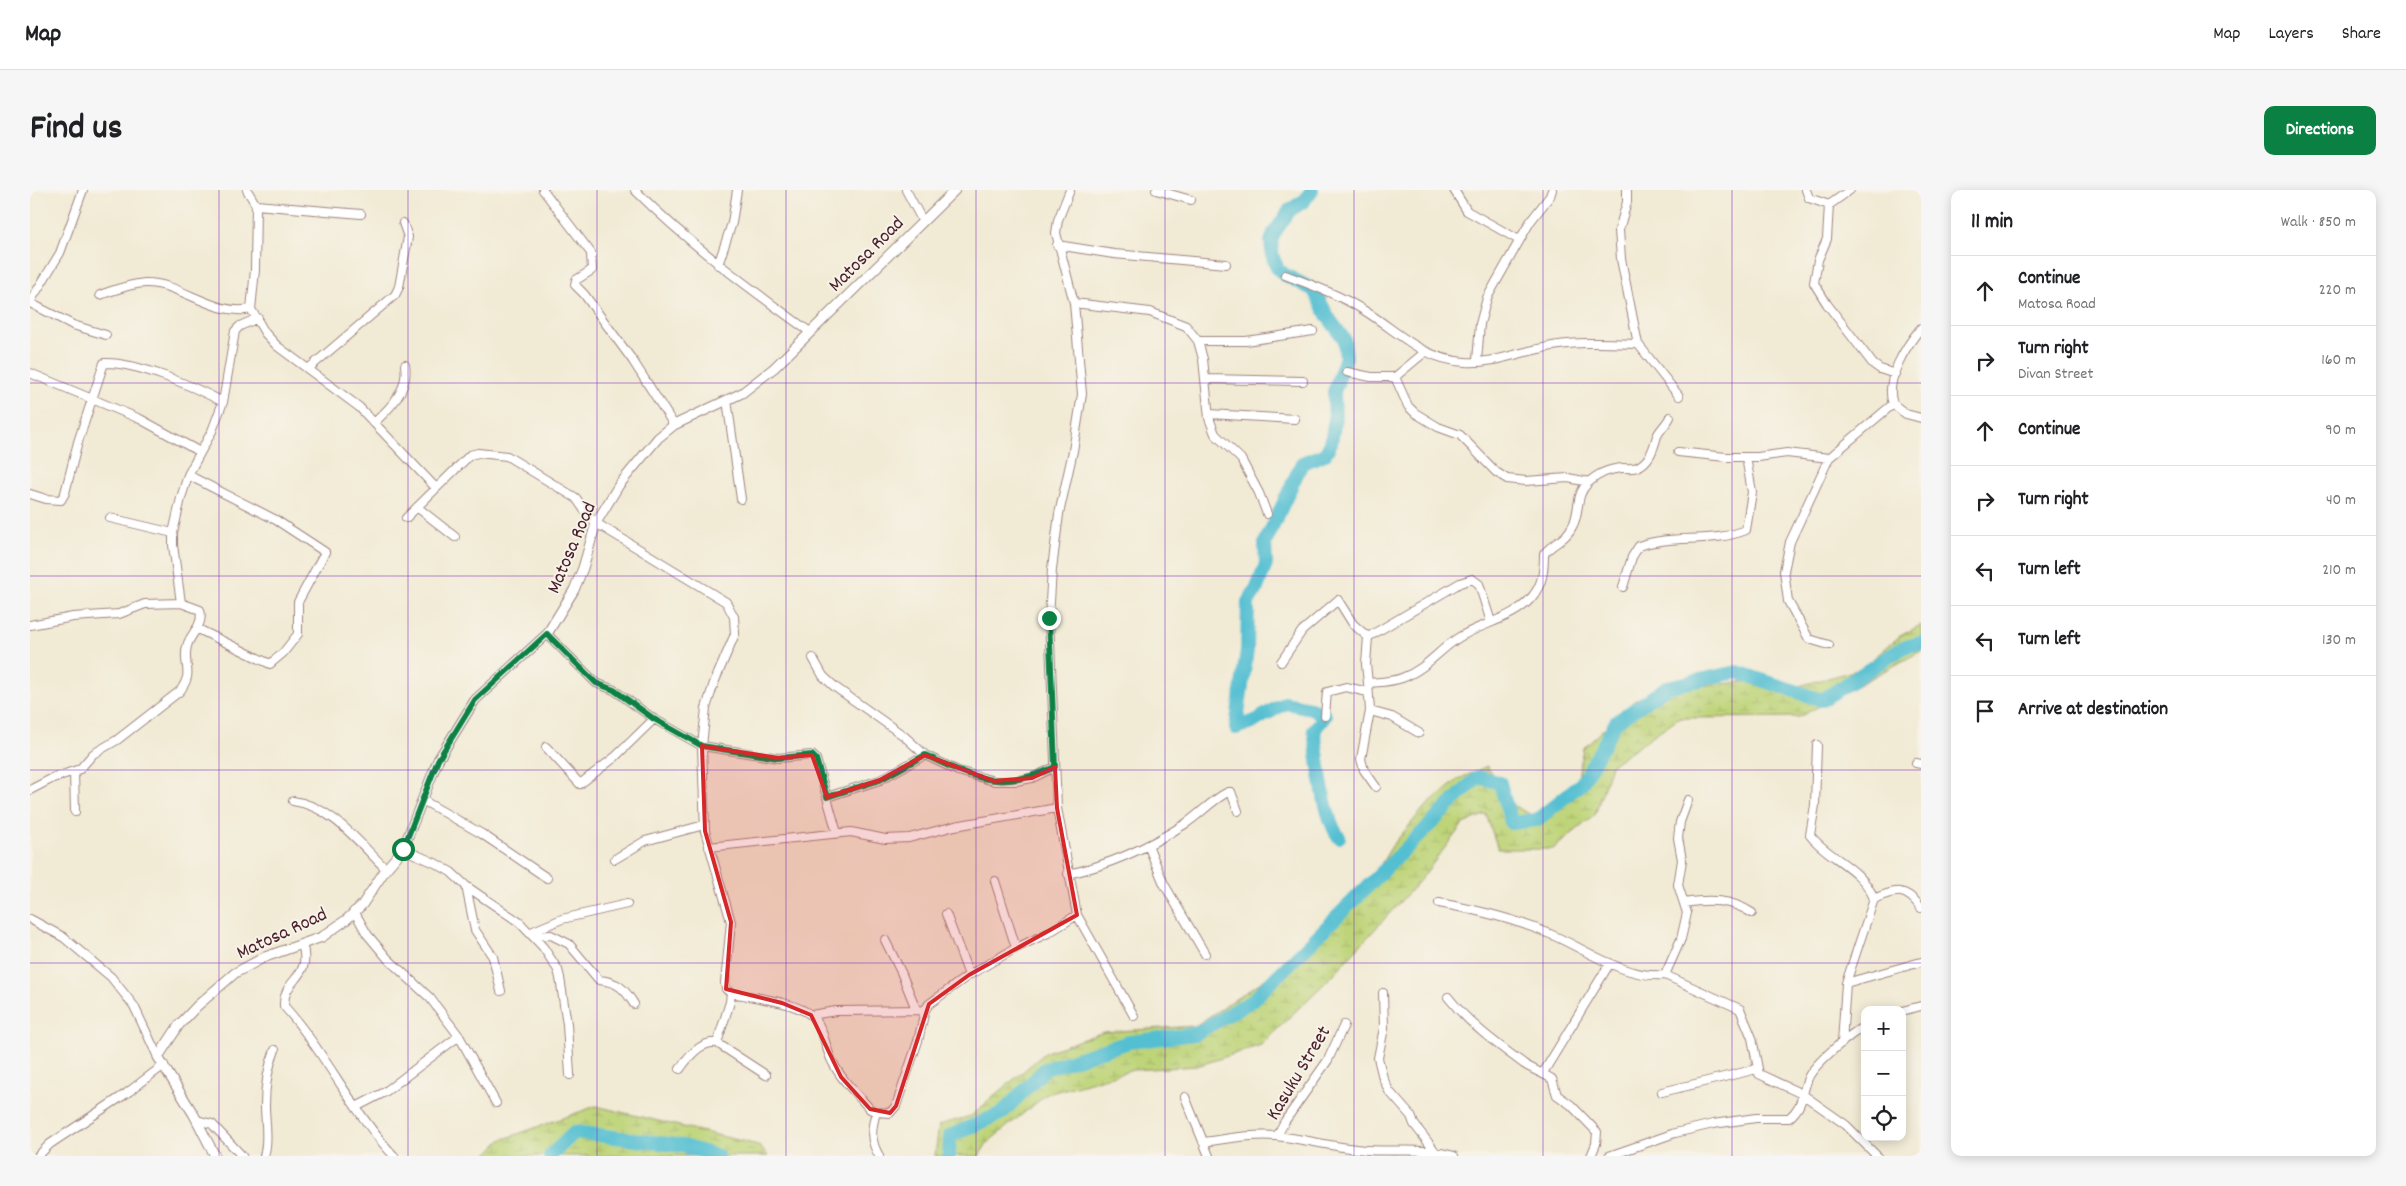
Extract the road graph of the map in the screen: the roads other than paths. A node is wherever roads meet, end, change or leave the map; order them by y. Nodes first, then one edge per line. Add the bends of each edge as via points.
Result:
1 (83, 190) edge
2 (247, 190) edge
3 (543, 190) edge
4 (635, 190) edge
5 (737, 190) edge
6 (906, 190) edge
7 (955, 190) edge
8 (1070, 190) edge
9 (1156, 190) edge
10 (1454, 190) edge
11 (1552, 190) edge
12 (1627, 190) edge
13 (1806, 190) edge
14 (1850, 190) edge
15 (1191, 200) dead end
16 (256, 205) junction
17 (1829, 205) junction
18 (361, 214) dead end
19 (922, 220) junction
20 (403, 223) dead end
21 (1519, 240) junction
22 (1057, 246) junction
23 (1226, 264) dead end
24 (718, 266) junction
25 (1285, 274) dead end
26 (100, 295) dead end
27 (30, 302) edge
28 (1074, 303) junction
29 (252, 309) junction
30 (258, 318) junction
31 (1921, 328) edge
32 (810, 332) junction
33 (1313, 332) dead end
34 (106, 335) dead end
35 (1198, 341) junction
36 (1638, 344) junction
37 (1425, 352) junction
38 (1477, 361) junction
39 (405, 366) dead end
40 (308, 369) junction
41 (1347, 372) dead end
42 (30, 373) edge
43 (1895, 374) junction
44 (1395, 377) junction
45 (1206, 379) junction
46 (1303, 381) dead end
47 (1680, 396) dead end
48 (93, 400) junction
49 (727, 400) junction
50 (223, 402) junction
51 (1893, 404) junction
52 (1209, 414) junction
53 (1670, 417) dead end
54 (1921, 418) edge
55 (1295, 419) dead end
56 (374, 423) junction
57 (674, 425) junction
58 (200, 452) junction
59 (1678, 452) dead end
60 (1746, 457) junction
61 (1829, 458) junction
62 (188, 475) junction
63 (1589, 482) junction
64 (436, 488) junction
65 (30, 494) edge
66 (742, 499) dead end
67 (417, 507) junction
68 (1267, 514) dead end
69 (110, 518) dead end
70 (406, 518) dead end
71 (596, 522) junction
72 (173, 533) junction
73 (456, 538) dead end
74 (1623, 587) dead end
75 (181, 603) junction
76 (1491, 622) junction
77 (30, 625) edge
78 (198, 629) junction
79 (547, 634) junction
80 (1368, 637) junction
81 (1829, 645) dead end
82 (813, 658) dead end
83 (1281, 662) dead end
84 (1368, 683) junction
85 (1368, 692) junction
86 (1370, 711) junction
87 (1325, 716) dead end
88 (654, 719) junction
89 (1419, 732) dead end
90 (1816, 745) dead end
91 (702, 746) junction
92 (546, 747) dead end
93 (925, 755) junction
94 (1055, 767) junction
95 (74, 772) junction
96 (1376, 787) dead end
97 (30, 790) edge
98 (827, 797) junction
99 (1688, 800) dead end
100 (293, 801) dead end
101 (424, 801) junction
102 (1057, 808) junction
103 (1238, 811) dead end
104 (75, 812) dead end
105 (704, 824) junction
106 (837, 833) junction
107 (1148, 845) junction
108 (709, 847) junction
109 (403, 849) junction
110 (615, 859) dead end
111 (386, 869) junction
112 (1068, 874) junction
113 (547, 878) dead end
114 (996, 881) dead end
115 (466, 886) junction
116 (1874, 899) junction
117 (1439, 903) dead end
118 (1684, 903) junction
119 (627, 904) dead end
120 (1921, 908) edge
121 (354, 911) junction
122 (1752, 913) dead end
123 (946, 914) dead end
124 (1077, 915) junction
125 (30, 919) edge
126 (533, 934) junction
127 (885, 940) dead end
128 (302, 944) junction
129 (1016, 948) junction
130 (1205, 954) dead end
131 (1921, 962) edge
132 (1610, 963) junction
133 (1665, 974) junction
134 (969, 975) junction
135 (1846, 983) junction
136 (501, 991) dead end
137 (731, 993) junction
138 (1383, 994) dead end
139 (1448, 997) dead end
140 (634, 1004) dead end
141 (1921, 1006) edge
142 (920, 1010) junction
143 (1906, 1010) edge
144 (811, 1015) junction
145 (1134, 1016) dead end
146 (1344, 1025) dead end
147 (1861, 1029) edge
148 (459, 1036) junction
149 (716, 1043) junction
150 (1842, 1043) junction
151 (274, 1050) dead end
152 (161, 1061) junction
153 (680, 1069) dead end
154 (1757, 1069) junction
155 (1543, 1073) junction
156 (570, 1075) dead end
157 (766, 1075) dead end
158 (1662, 1092) dead end
159 (1802, 1094) junction
160 (1185, 1097) dead end
161 (496, 1102) dead end
162 (356, 1107) junction
163 (876, 1112) junction
164 (197, 1120) junction
165 (1277, 1136) junction
166 (1203, 1142) junction
167 (1434, 1150) junction
168 (391, 1155) edge
169 (1615, 1155) edge
170 (38, 1156) edge
171 (215, 1156) edge
172 (242, 1156) edge
173 (264, 1156) edge
174 (879, 1156) edge
175 (1208, 1156) edge
176 (1451, 1156) edge
177 (1591, 1156) edge
178 (1877, 1156) edge

1 - 27 street via 60,253
2 - 16 street
3 - 57 street via 591,253 592,270 576,280 575,285 633,361
4 - 24 street
5 - 24 street via 731,228
6 - 19 street
7 - 19 street, Matosa Road
8 - 22 street via 1058,220
9 - 15 street
10 - 21 street via 1467,211
11 - 21 street
12 - 36 street via 1620,230 1621,259
13 - 17 street via 1809,198
14 - 17 street
16 - 18 street
16 - 29 street
17 - 43 street via 1827,239 1818,260 1814,283 1873,364
19 - 32 street, Matosa Road
20 - 40 street via 408,237 395,295
21 - 38 street via 1483,307
22 - 23 street
22 - 28 street
24 - 32 street
25 - 37 street via 1365,311 1404,341
26 - 29 street via 127,286 151,284 165,286 217,307 239,311
27 - 34 street via 74,324
28 - 35 street via 1150,312 1186,326
28 - 94 street via 1082,394 1059,514 1050,596
29 - 30 street
30 - 40 street via 265,333
30 - 50 street via 235,331
31 - 43 street via 1907,346
32 - 49 street, Matosa Road via 774,368 742,393
33 - 35 street via 1246,341
35 - 45 street
36 - 38 street via 1561,345
36 - 47 street
37 - 38 street via 1457,361
37 - 44 street
39 - 56 street via 405,382 400,393
40 - 56 street via 339,391
41 - 44 street via 1370,377
42 - 48 street
43 - 51 street via 1891,393
44 - 63 street via 1408,406 1415,413 1460,435 1507,479 1568,478
45 - 46 street
45 - 52 street
48 - 50 street via 102,365 110,363 196,387
48 - 58 street via 140,420
48 - 65 street via 61,500 46,500
49 - 57 street, Matosa Road
49 - 66 street
50 - 58 street
51 - 54 street via 1906,414
51 - 61 street
52 - 55 street
52 - 68 street via 1215,434 1241,459
53 - 63 street via 1640,466 1614,469
56 - 64 street
57 - 71 street, Matosa Road via 658,438 620,485
58 - 62 street
59 - 60 street
60 - 61 street via 1787,453
60 - 74 street via 1752,492 1746,530 1716,538 1655,540 1638,546
61 - 81 street via 1790,542 1784,571 1788,601 1809,638
62 - 72 street
62 - 78 street via 276,520 326,552 298,602 298,634 270,664
63 - 76 street via 1579,499 1573,526 1563,540 1553,544 1544,554 1542,578 1531,598 1514,612
64 - 67 street
64 - 71 street via 470,455 478,452 507,456 576,498
67 - 70 street
67 - 73 street
69 - 72 street
71 - 79 street, Matosa Road via 574,590
71 - 91 street via 726,602 732,610 735,634 706,708
72 - 75 street
75 - 77 street via 145,604 119,614 73,617
75 - 78 street via 200,610 202,615
76 - 80 street via 1479,584 1472,579
76 - 84 street via 1456,639 1414,673 1391,681
78 - 95 street via 187,644 189,674 180,691 117,740 93,754 80,770
79 - 88 street via 596,683 614,690
79 - 101 street, Matosa Road via 475,700 444,749
80 - 83 street via 1353,624 1338,600 1302,630
80 - 84 street
82 - 93 street via 823,676 835,687
84 - 85 street
85 - 86 street
85 - 87 street via 1346,687 1327,692
86 - 89 street via 1392,717
86 - 96 street via 1361,759 1364,770
88 - 91 street
88 - 92 street via 615,757 580,784
90 - 116 street via 1815,805 1810,835 1858,876 1871,890
91 - 98 street via 778,758 812,755
91 - 105 street
93 - 94 street via 958,771 994,781 1032,778
93 - 98 street via 880,780
94 - 102 street
95 - 97 street
95 - 104 street
98 - 106 street
99 - 118 street via 1678,838 1682,860 1678,885
100 - 111 street via 312,805 334,819
101 - 109 street, Matosa Road
101 - 113 street via 482,834
102 - 106 street via 955,826 909,838 885,839 850,832
102 - 112 street
103 - 107 street via 1231,792 1228,792
105 - 108 street
105 - 110 street via 646,842
106 - 108 street
107 - 112 street via 1115,860
107 - 130 street via 1164,884
108 - 137 street via 731,922 725,983
109 - 111 street, Matosa Road
109 - 115 street via 451,872
111 - 121 street, Matosa Road via 362,905
112 - 124 street
114 - 129 street
115 - 126 street
115 - 136 street via 475,930 493,957
116 - 120 street via 1887,893 1903,892
116 - 135 street
117 - 132 street via 1510,919
118 - 122 street via 1710,899 1742,906
118 - 133 street via 1687,913 1681,939
119 - 126 street via 562,919
121 - 128 street, Matosa Road via 322,937
121 - 148 street via 367,934 388,959 430,998
123 - 134 street
124 - 129 street
124 - 145 street
125 - 152 street via 63,937 111,978 134,1006
126 - 140 street via 551,935 569,944 599,980 612,981 623,987
126 - 156 street via 558,970 567,1024
127 - 142 street
128 - 152 street, Matosa Road via 265,957 235,974 179,1025
128 - 162 street via 306,954 305,966 284,997 284,1006
129 - 134 street
131 - 135 street
132 - 133 street via 1654,976
132 - 155 street
133 - 154 street via 1740,1009 1752,1038
134 - 142 street
135 - 150 street
137 - 144 street via 782,1003
137 - 149 street
138 - 167 street via 1384,1028 1378,1058 1383,1078 1389,1091
139 - 155 street via 1488,1037 1524,1064
141 - 143 street
142 - 144 street via 836,1011
142 - 163 street via 918,1042 896,1106 890,1114
144 - 163 street via 841,1077
146 - 165 street, Kasuku Street via 1328,1060
147 - 150 street
148 - 161 street
148 - 162 street via 385,1092
149 - 153 street via 697,1049
149 - 157 street
150 - 159 street via 1809,1076
151 - 173 street via 268,1070
152 - 164 street
152 - 170 street via 127,1093 50,1144
154 - 158 street
154 - 159 street via 1763,1077
155 - 177 street via 1552,1079 1557,1095 1596,1132
159 - 169 street via 1800,1107 1789,1118 1756,1118 1713,1124 1675,1133
159 - 178 street via 1846,1125
160 - 166 street
162 - 168 street
163 - 174 street via 870,1134
164 - 171 street
164 - 172 street via 212,1124
165 - 166 street
165 - 167 street via 1366,1150
166 - 175 street
167 - 176 street

